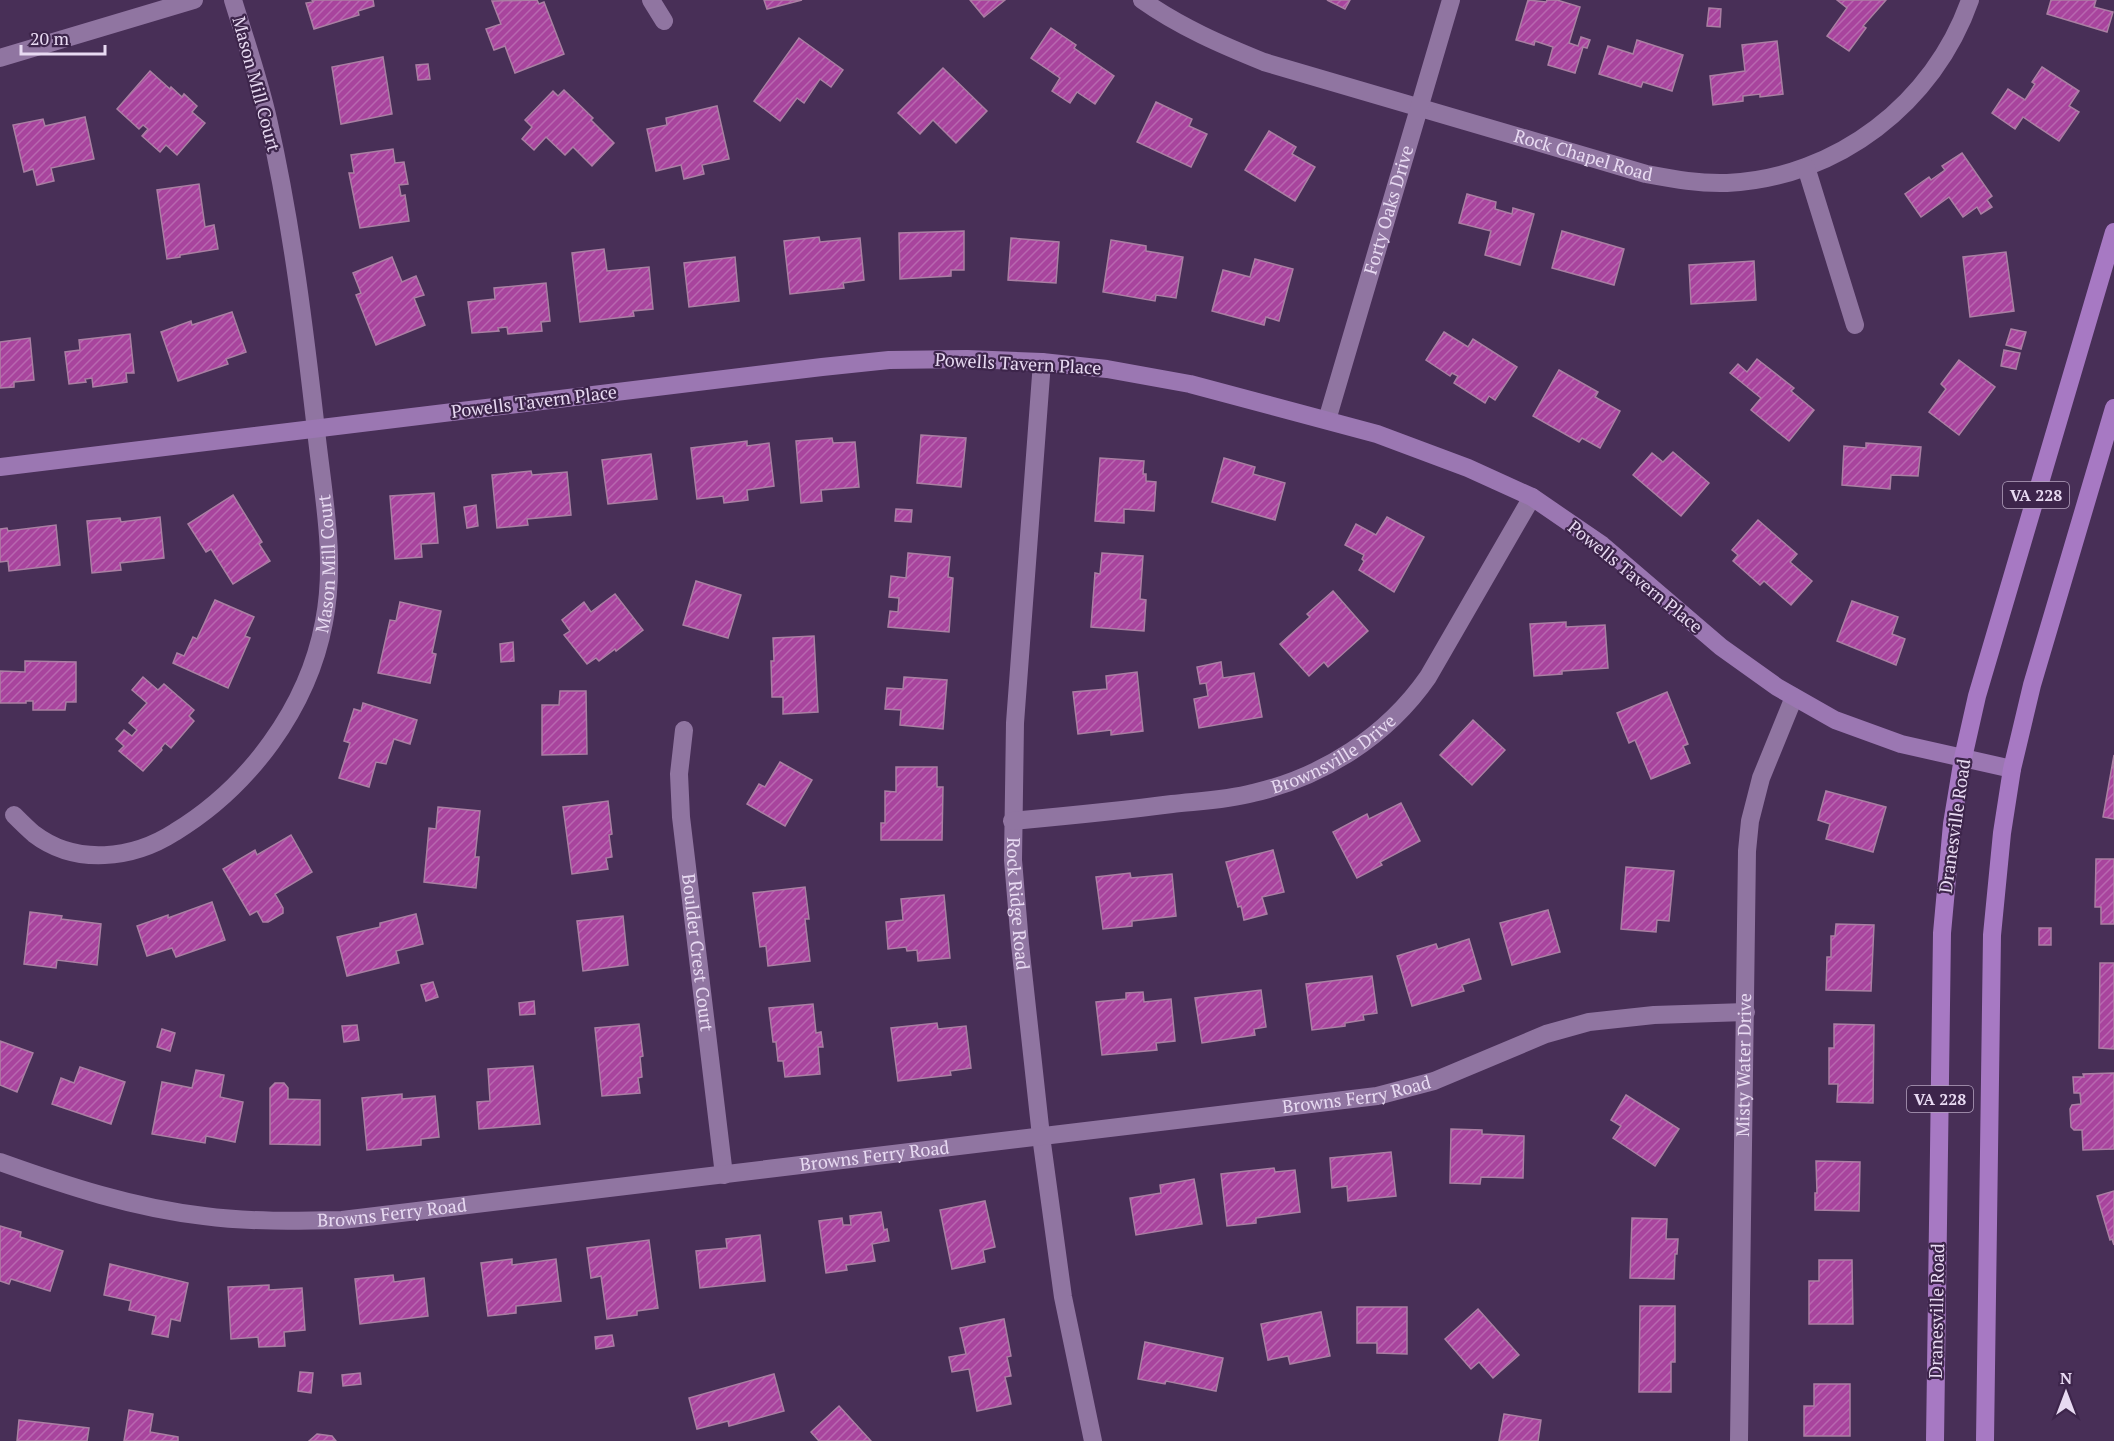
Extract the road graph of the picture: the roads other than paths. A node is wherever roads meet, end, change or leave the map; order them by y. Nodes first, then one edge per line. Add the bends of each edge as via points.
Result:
1 (194, 0) edge
2 (233, 0) edge
3 (651, 0) edge
4 (1142, 0) edge
5 (1451, 0) edge
6 (1970, 0) edge
7 (664, 21) dead end
8 (0, 58) edge
9 (1419, 107) junction
10 (1806, 167) junction
11 (2114, 232) edge
12 (1856, 324) dead end
13 (1042, 362) junction
14 (2114, 408) edge
15 (1327, 420) junction
16 (316, 428) junction
17 (0, 467) edge
18 (1532, 497) junction
19 (1794, 697) junction
20 (684, 730) dead end
21 (1963, 758) junction
22 (2012, 769) junction
23 (14, 815) dead end
24 (1012, 821) junction
25 (1746, 1012) junction
26 (1041, 1136) junction
27 (0, 1162) edge
28 (724, 1175) junction
29 (1093, 1441) edge
30 (1739, 1441) edge
31 (1935, 1441) edge
32 (1985, 1441) edge

1 - 8 street
2 - 16 street, Mason Mill Court via 268,116 284,195
3 - 7 street
4 - 9 street, Rock Chapel Road via 1211,40 1264,62
5 - 9 street, Forty Oaks Drive
6 - 10 street, Rock Chapel Road via 1943,58 1914,96 1882,125 1845,150
9 - 10 street, Rock Chapel Road via 1646,174 1690,182 1767,178
9 - 15 street, Forty Oaks Drive
10 - 12 street
11 - 21 main road, Dranesville Road / VA 228 via 1977,696
13 - 15 street, Powells Tavern Place via 1190,384
13 - 16 street, Powells Tavern Place via 967,358 889,360
13 - 24 street, Rock Ridge Road via 1015,723
14 - 22 main road, VA 228 via 2032,685
15 - 18 street, Powells Tavern Place via 1468,468
16 - 17 street, Powells Tavern Place
16 - 23 street, Mason Mill Court via 328,527 329,577 324,622 312,667 293,709 253,765 210,809 174,834 140,850 87,855 59,848 35,835
18 - 19 street, Powells Tavern Place via 1602,545 1721,647
18 - 24 street, Brownsville Drive via 1418,692 1370,738 1330,765 1252,794
19 - 21 street, Powells Tavern Place via 1835,720 1901,744
19 - 25 street, Misty Water Drive via 1761,778 1750,821
20 - 28 street, Boulder Crest Court via 679,774 681,817
21 - 22 street, Powells Tavern Place
21 - 31 main road, Dranesville Road / VA 228 via 1952,824 1942,933
22 - 32 main road, VA 228 via 1992,935
24 - 26 street, Rock Ridge Road via 1020,944
25 - 26 street, Browns Ferry Road via 1589,1022 1546,1034 1434,1081 1377,1096
25 - 30 street, Misty Water Drive
26 - 28 street, Browns Ferry Road
26 - 29 street, Rock Ridge Road via 1063,1297
27 - 28 street, Browns Ferry Road via 73,1188 141,1205 204,1216 273,1221 342,1220

